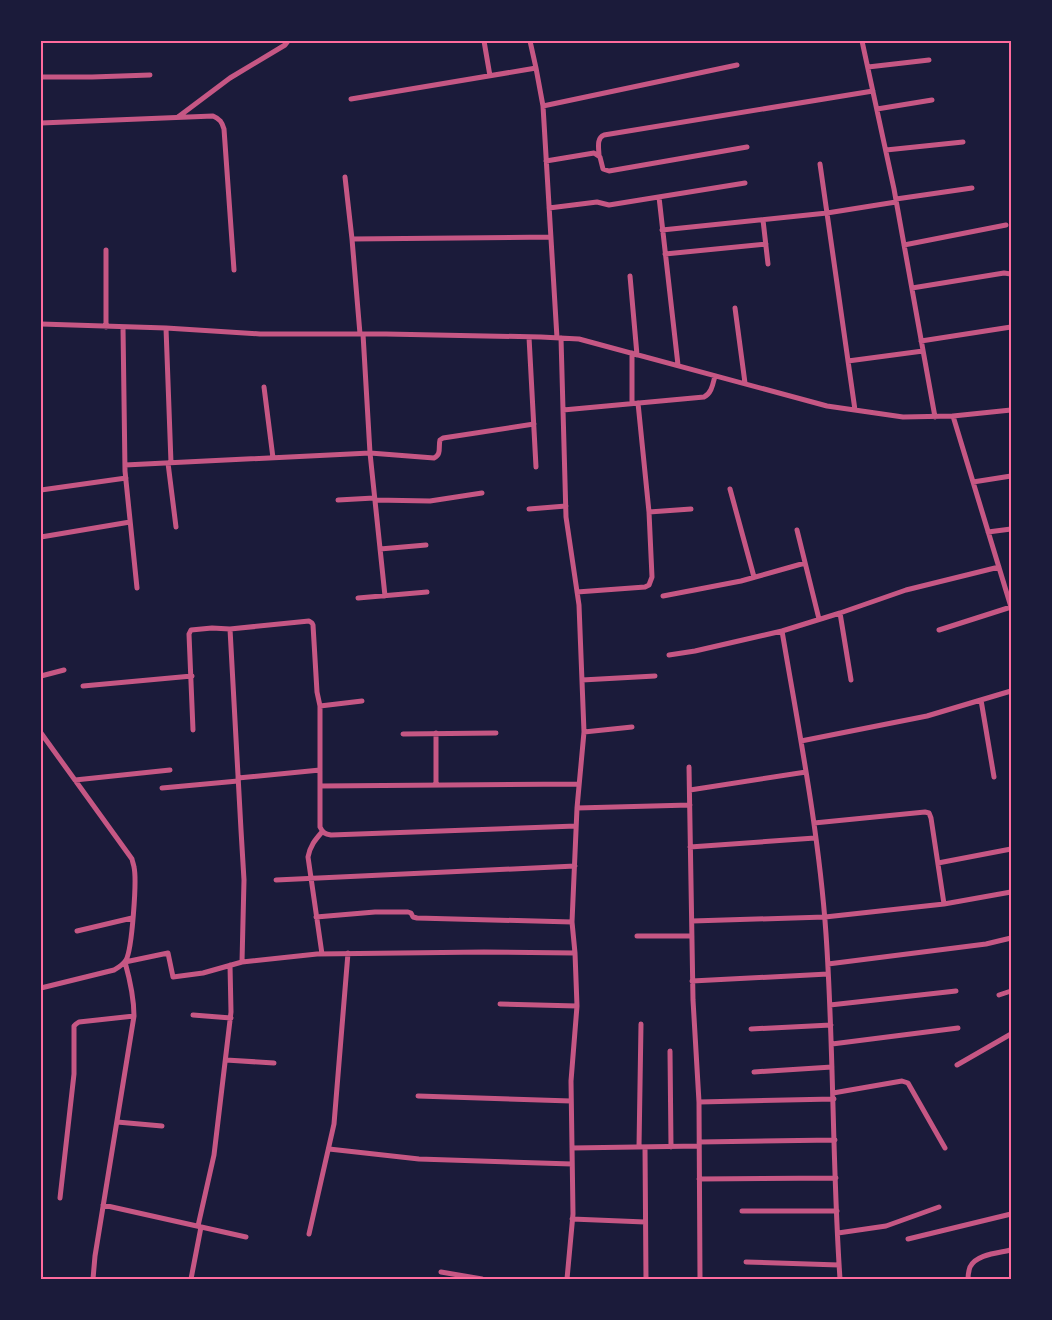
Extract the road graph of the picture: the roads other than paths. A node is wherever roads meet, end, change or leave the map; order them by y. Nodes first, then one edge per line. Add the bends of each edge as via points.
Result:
1 (288, 41) edge
2 (484, 41) edge
3 (530, 41) edge
4 (862, 41) edge
5 (929, 60) dead end
6 (737, 65) dead end
7 (868, 67) junction
8 (536, 68) junction
9 (150, 75) dead end
10 (41, 76) edge
11 (490, 76) junction
12 (873, 91) junction
13 (351, 99) dead end
14 (932, 100) dead end
15 (542, 106) junction
16 (877, 109) junction
17 (178, 117) junction
18 (41, 124) edge
19 (963, 142) dead end
20 (747, 147) dead end
21 (886, 150) junction
22 (599, 156) junction
23 (546, 161) junction
24 (820, 164) dead end
25 (346, 177) dead end
26 (745, 184) dead end
27 (972, 188) dead end
28 (659, 197) junction
29 (896, 201) junction
30 (549, 208) junction
31 (827, 213) junction
32 (764, 220) junction
33 (1006, 225) dead end
34 (662, 230) junction
35 (551, 237) junction
36 (352, 239) junction
37 (766, 244) junction
38 (904, 245) junction
39 (106, 250) dead end
40 (665, 254) junction
41 (768, 264) dead end
42 (234, 270) dead end
43 (1011, 274) edge
44 (630, 276) dead end
45 (912, 288) junction
46 (735, 308) dead end
47 (41, 324) edge
48 (106, 327) junction
49 (123, 327) junction
50 (1011, 327) edge
51 (166, 328) junction
52 (362, 334) junction
53 (529, 336) junction
54 (559, 338) junction
55 (921, 341) junction
56 (923, 351) junction
57 (635, 354) junction
58 (848, 361) junction
59 (678, 366) junction
60 (715, 376) junction
61 (744, 384) junction
62 (264, 387) dead end
63 (635, 403) junction
64 (563, 410) junction
65 (855, 410) junction
66 (1011, 410) edge
67 (953, 416) junction
68 (934, 417) junction
69 (534, 424) junction
70 (370, 453) junction
71 (273, 458) junction
72 (169, 463) junction
73 (125, 466) junction
74 (536, 467) dead end
75 (1011, 476) edge
76 (126, 478) junction
77 (973, 482) junction
78 (730, 489) dead end
79 (41, 490) edge
80 (482, 493) dead end
81 (375, 499) junction
82 (338, 500) dead end
83 (566, 506) junction
84 (529, 509) dead end
85 (691, 509) dead end
86 (648, 512) junction
87 (130, 522) junction
88 (176, 527) dead end
89 (1011, 529) edge
90 (797, 530) dead end
91 (988, 532) junction
92 (41, 537) edge
93 (426, 545) dead end
94 (380, 549) junction
95 (805, 563) junction
96 (998, 567) junction
97 (754, 577) junction
98 (1011, 579) edge
99 (1003, 580) junction
100 (137, 588) dead end
101 (427, 592) dead end
102 (577, 592) junction
103 (385, 596) junction
104 (663, 596) dead end
105 (358, 598) dead end
106 (1011, 607) edge
107 (840, 613) junction
108 (819, 619) junction
109 (230, 629) junction
110 (939, 630) dead end
111 (782, 631) junction
112 (669, 655) dead end
113 (64, 670) dead end
114 (41, 676) edge
115 (192, 676) junction
116 (655, 676) dead end
117 (582, 680) junction
118 (851, 680) dead end
119 (83, 686) dead end
120 (1011, 691) edge
121 (981, 700) junction
122 (362, 701) dead end
123 (320, 706) junction
124 (632, 727) dead end
125 (193, 730) dead end
126 (584, 732) junction
127 (41, 733) edge
128 (436, 733) junction
129 (496, 733) dead end
130 (403, 734) dead end
131 (801, 741) junction
132 (689, 767) dead end
133 (170, 770) dead end
134 (320, 770) junction
135 (806, 772) junction
136 (994, 777) dead end
137 (238, 779) junction
138 (75, 780) junction
139 (578, 784) junction
140 (436, 785) junction
141 (320, 786) junction
142 (162, 788) dead end
143 (690, 790) junction
144 (690, 805) junction
145 (577, 808) junction
146 (814, 823) junction
147 (576, 826) junction
148 (322, 832) junction
149 (815, 838) junction
150 (690, 848) junction
151 (1011, 849) edge
152 (938, 863) junction
153 (575, 866) junction
154 (310, 878) junction
155 (276, 880) dead end
156 (1011, 892) edge
157 (944, 904) junction
158 (316, 917) junction
159 (824, 917) junction
160 (132, 918) junction
161 (692, 921) junction
162 (572, 922) junction
163 (77, 930) dead end
164 (637, 936) dead end
165 (692, 936) junction
166 (1011, 938) edge
167 (348, 953) junction
168 (575, 953) junction
169 (322, 954) junction
170 (125, 962) junction
171 (242, 962) junction
172 (828, 964) junction
173 (230, 965) junction
174 (828, 974) junction
175 (692, 981) junction
176 (41, 988) edge
177 (956, 991) dead end
178 (1011, 991) edge
179 (999, 995) dead end
180 (500, 1004) dead end
181 (830, 1005) junction
182 (577, 1006) junction
183 (193, 1014) dead end
184 (134, 1016) junction
185 (231, 1018) junction
186 (641, 1024) dead end
187 (831, 1025) junction
188 (958, 1028) dead end
189 (751, 1029) dead end
190 (1011, 1034) edge
191 (832, 1044) junction
192 (670, 1051) dead end
193 (226, 1060) junction
194 (274, 1063) dead end
195 (957, 1065) dead end
196 (832, 1067) junction
197 (754, 1072) dead end
198 (418, 1096) dead end
199 (833, 1096) junction
200 (571, 1100) junction
201 (698, 1102) junction
202 (117, 1122) junction
203 (162, 1126) dead end
204 (835, 1140) junction
205 (699, 1144) junction
206 (671, 1146) junction
207 (642, 1147) junction
208 (572, 1148) junction
209 (945, 1148) dead end
210 (329, 1149) junction
211 (572, 1164) junction
212 (836, 1178) junction
213 (699, 1179) junction
214 (60, 1198) dead end
215 (103, 1205) junction
216 (939, 1208) dead end
217 (742, 1211) dead end
218 (837, 1211) junction
219 (1011, 1214) edge
220 (572, 1219) junction
221 (645, 1222) junction
222 (199, 1227) junction
223 (838, 1233) junction
224 (309, 1234) dead end
225 (246, 1237) dead end
226 (908, 1240) dead end
227 (1011, 1250) edge
228 (746, 1262) dead end
229 (839, 1265) junction
230 (441, 1272) dead end
231 (93, 1279) edge
232 (191, 1279) edge
233 (482, 1279) edge
234 (567, 1279) edge
235 (646, 1279) edge
236 (700, 1279) edge
237 (840, 1279) edge
238 (968, 1279) edge

1 - 17 street via 230,78
2 - 11 street
3 - 8 street
4 - 7 street
5 - 7 street
6 - 15 street
7 - 12 street
8 - 11 street
8 - 15 street
9 - 10 street
11 - 13 street
12 - 16 street
12 - 22 street via 604,135 599,139
14 - 16 street
15 - 23 street
16 - 21 street
17 - 18 street
17 - 42 street via 213,116 222,122
19 - 21 street
20 - 22 street via 608,172 603,169
21 - 29 street
22 - 23 street via 594,153
23 - 30 street
24 - 31 street
25 - 36 street
26 - 28 street
27 - 29 street
28 - 30 street via 609,205 598,202
28 - 34 street
29 - 31 street
29 - 38 street
30 - 35 street
31 - 32 street
31 - 58 street
32 - 34 street
32 - 37 street
33 - 38 street
34 - 40 street
35 - 36 street
35 - 54 street
36 - 52 street
37 - 40 street
37 - 41 street
38 - 45 street
39 - 48 street
40 - 59 street
43 - 45 street
44 - 57 street
45 - 55 street
46 - 61 street
47 - 48 street
48 - 49 street
49 - 51 street
49 - 73 street
50 - 55 street
51 - 52 street via 260,334
51 - 72 street
52 - 53 street
52 - 70 street
53 - 54 street
53 - 69 street
54 - 57 street via 579,339
54 - 64 street
55 - 56 street
56 - 58 street
56 - 68 street
57 - 59 street
57 - 63 street
58 - 65 street
59 - 60 street
60 - 61 street
60 - 63 street via 708,395 704,397
61 - 65 street
62 - 71 street
63 - 64 street
63 - 86 street
64 - 83 street
65 - 68 street via 903,417
66 - 67 street
67 - 68 street
67 - 77 street
69 - 70 street via 443,438 440,440 440,452 434,458
69 - 74 street
70 - 71 street
70 - 81 street
71 - 72 street
72 - 73 street
72 - 88 street
73 - 76 street
75 - 77 street
76 - 79 street
76 - 87 street
77 - 91 street
78 - 97 street
80 - 81 street via 430,501
81 - 82 street
81 - 94 street
83 - 84 street
83 - 102 street
85 - 86 street
86 - 102 street via 652,577 649,585
87 - 92 street
87 - 100 street
89 - 91 street
90 - 95 street
91 - 96 street
93 - 94 street
94 - 103 street
95 - 97 street
95 - 108 street
96 - 99 street
96 - 107 street via 906,590
97 - 104 street
98 - 99 street
99 - 106 street
101 - 103 street
102 - 117 street
103 - 105 street
106 - 110 street
107 - 108 street
107 - 118 street
108 - 111 street
109 - 115 street via 190,631
109 - 123 street via 312,622
109 - 137 street
111 - 112 street
111 - 131 street
113 - 114 street
115 - 119 street
115 - 125 street
116 - 117 street
117 - 126 street
120 - 121 street
121 - 131 street via 916,718
121 - 136 street
122 - 123 street
123 - 134 street
124 - 126 street
126 - 139 street
127 - 138 street
128 - 129 street
128 - 130 street
128 - 140 street
131 - 135 street
132 - 143 street
133 - 138 street
134 - 137 street
134 - 141 street
135 - 143 street
135 - 146 street
137 - 142 street
137 - 171 street via 244,880
138 - 160 street via 132,859 135,880
139 - 140 street
139 - 145 street
140 - 141 street
141 - 148 street
143 - 144 street
144 - 145 street
144 - 150 street
145 - 147 street
146 - 149 street
146 - 152 street via 929,813
147 - 148 street via 331,835
147 - 153 street
148 - 154 street via 309,849
149 - 150 street
149 - 159 street
150 - 161 street
151 - 152 street
152 - 157 street
153 - 154 street
153 - 162 street
154 - 155 street
154 - 158 street
156 - 157 street
157 - 159 street
158 - 162 street via 408,912 417,918
158 - 169 street
159 - 161 street
159 - 172 street
160 - 163 street
160 - 170 street
161 - 165 street
162 - 168 street
164 - 165 street
165 - 175 street
166 - 172 street
167 - 168 street
167 - 169 street
167 - 210 street via 336,1106
168 - 182 street
169 - 171 street
170 - 173 street via 168,953 173,977
170 - 176 street via 114,970
170 - 184 street
171 - 173 street
172 - 174 street
173 - 185 street
174 - 175 street
174 - 181 street
175 - 201 street
177 - 181 street
178 - 179 street
180 - 182 street
181 - 187 street
182 - 200 street
183 - 185 street
184 - 202 street
184 - 214 street via 80,1022 74,1026 74,1074
185 - 193 street
186 - 207 street
187 - 189 street
187 - 191 street
188 - 191 street
190 - 195 street
191 - 196 street
192 - 206 street
193 - 194 street
193 - 222 street via 214,1155
196 - 197 street
196 - 199 street
198 - 200 street
199 - 201 street
199 - 204 street
199 - 209 street via 905,1082
200 - 208 street
201 - 205 street
202 - 203 street
202 - 215 street
204 - 205 street
204 - 212 street
205 - 206 street
205 - 213 street
206 - 207 street
207 - 208 street
207 - 221 street
208 - 211 street
210 - 211 street via 419,1159
210 - 224 street
211 - 220 street
212 - 213 street
212 - 218 street
213 - 236 street
215 - 222 street
215 - 231 street
216 - 223 street via 886,1226
217 - 218 street
218 - 223 street
219 - 226 street
220 - 221 street
220 - 234 street
221 - 235 street
222 - 225 street
222 - 232 street
223 - 229 street
227 - 238 street via 974,1261
228 - 229 street
229 - 237 street
230 - 233 street

